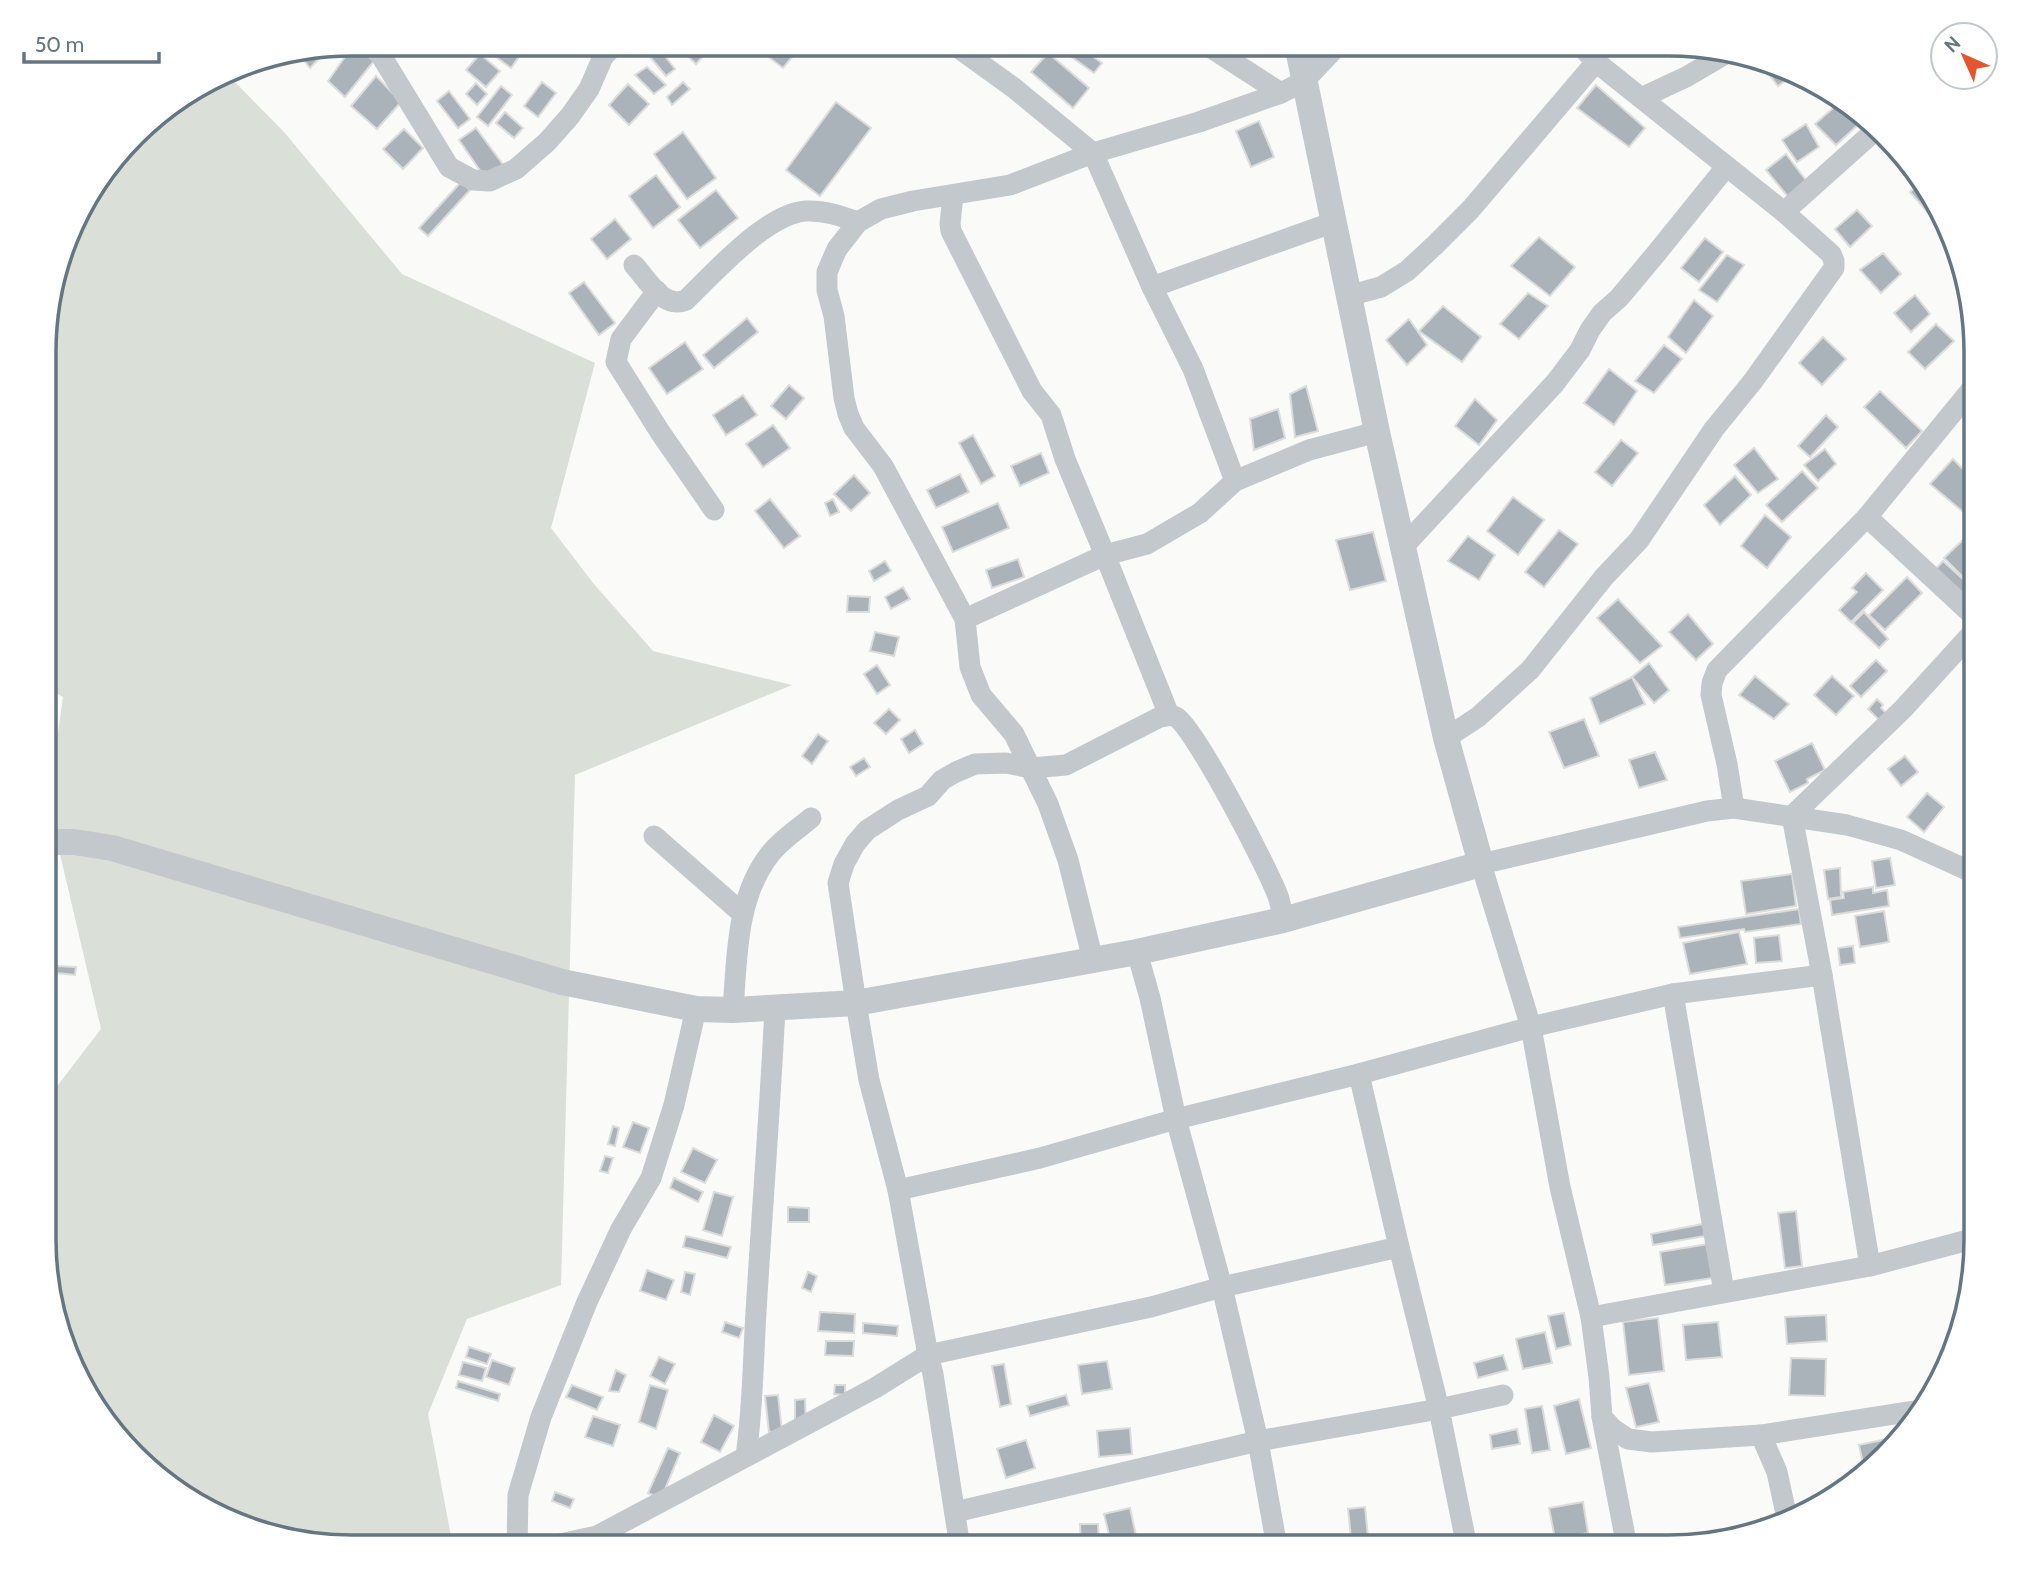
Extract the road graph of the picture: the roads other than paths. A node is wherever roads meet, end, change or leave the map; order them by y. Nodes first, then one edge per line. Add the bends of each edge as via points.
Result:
1 (381, 56) edge
2 (599, 56) edge
3 (970, 56) edge
4 (1222, 56) edge
5 (1299, 56) edge
6 (1328, 56) edge
7 (1590, 56) edge
8 (1716, 60) edge
9 (1596, 62) junction
10 (1304, 81) junction
11 (1281, 93) junction
12 (1641, 98) junction
13 (1870, 136) edge
14 (1093, 152) junction
15 (1726, 167) junction
16 (953, 195) junction
17 (1784, 212) junction
18 (858, 222) junction
19 (1334, 222) junction
20 (634, 264) dead end
21 (1152, 287) junction
22 (657, 291) junction
23 (1348, 296) junction
24 (1964, 399) edge
25 (1377, 432) junction
26 (1234, 481) junction
27 (714, 510) dead end
28 (1867, 517) junction
29 (1403, 547) junction
30 (1105, 555) junction
31 (1964, 607) edge
32 (965, 619) junction
33 (1964, 642) edge
34 (1169, 715) junction
35 (1446, 737) junction
36 (1031, 768) junction
37 (1734, 808) junction
38 (1792, 816) junction
39 (811, 818) dead end
40 (654, 836) dead end
41 (56, 842) edge
42 (1480, 864) junction
43 (1964, 869) edge
44 (743, 914) junction
45 (1283, 920) junction
46 (1137, 952) junction
47 (1093, 960) junction
48 (1822, 975) junction
49 (1673, 994) junction
50 (856, 1003) junction
51 (775, 1008) junction
52 (696, 1009) junction
53 (733, 1010) junction
54 (1531, 1027) junction
55 (1359, 1074) junction
56 (1176, 1119) junction
57 (898, 1190) junction
58 (1964, 1241) edge
59 (1399, 1247) junction
60 (1870, 1266) junction
61 (1222, 1287) junction
62 (1724, 1292) junction
63 (1591, 1317) junction
64 (928, 1355) junction
65 (1503, 1395) dead end
66 (1439, 1409) junction
67 (1908, 1412) edge
68 (1602, 1417) junction
69 (1761, 1435) junction
70 (1258, 1441) junction
71 (746, 1456) junction
72 (1785, 1510) edge
73 (955, 1512) junction
74 (517, 1535) edge
75 (599, 1535) edge
76 (958, 1535) edge
77 (1275, 1535) edge
78 (1465, 1535) edge
79 (1625, 1535) edge

1 - 2 street via 449,167 473,180 490,181 516,169 570,116 589,89
3 - 14 street
4 - 11 street
5 - 10 street
6 - 10 street
7 - 9 street
8 - 12 street
9 - 12 street
9 - 23 street via 1435,245 1381,287
10 - 11 street
10 - 19 street
11 - 14 street
12 - 15 street
13 - 17 street
14 - 16 street via 1010,185
14 - 21 street
15 - 17 street
15 - 29 street via 1602,313 1555,383
16 - 18 street via 881,209
16 - 30 street via 951,231 1032,391 1051,415
17 - 35 street via 1831,254 1835,261 1829,277 1714,429 1639,540 1530,670 1478,717
18 - 22 street via 825,211 802,211 761,231 686,300 672,303
18 - 32 street via 837,249 827,272 848,414 883,466
19 - 21 street
19 - 23 street
20 - 22 street
21 - 26 street via 1193,369
22 - 27 street via 621,338 616,362
23 - 25 street
24 - 28 street
25 - 26 street via 1309,450
25 - 29 street
26 - 30 street via 1200,513 1147,544
28 - 31 street
28 - 37 street via 1717,670 1711,695
29 - 35 street
30 - 32 street
30 - 34 street
32 - 36 street via 974,681 1014,734
33 - 38 street via 1903,709
34 - 36 street via 1066,765
34 - 45 street via 1194,738 1248,835 1279,899
35 - 42 street
36 - 47 street via 1068,860
36 - 50 street via 975,764 956,772 928,796 867,830 855,844 838,883
37 - 38 street
37 - 42 street
38 - 43 street via 1901,840
38 - 48 street
39 - 44 street via 771,854
40 - 44 street
41 - 52 street via 113,848 562,982
42 - 45 street
42 - 54 street
44 - 53 street
45 - 46 street
46 - 47 street
46 - 56 street
47 - 50 street
48 - 49 street
48 - 60 street
49 - 54 street
49 - 62 street
50 - 51 street
50 - 57 street via 869,1080
51 - 53 street
51 - 71 street via 753,1407
52 - 53 street
52 - 74 street via 651,1178 587,1302 541,1417 518,1495
54 - 55 street
54 - 63 street via 1560,1187
55 - 56 street
55 - 59 street
56 - 57 street via 1040,1158
56 - 61 street
57 - 64 street
58 - 60 street
59 - 61 street
59 - 66 street
60 - 62 street
61 - 64 street
61 - 70 street
62 - 63 street
63 - 68 street
64 - 71 street
64 - 73 street
65 - 66 street
66 - 70 street
66 - 78 street
67 - 69 street
68 - 69 street via 1636,1441
68 - 79 street
69 - 72 street via 1777,1472
70 - 73 street
70 - 77 street
71 - 75 street
73 - 76 street

